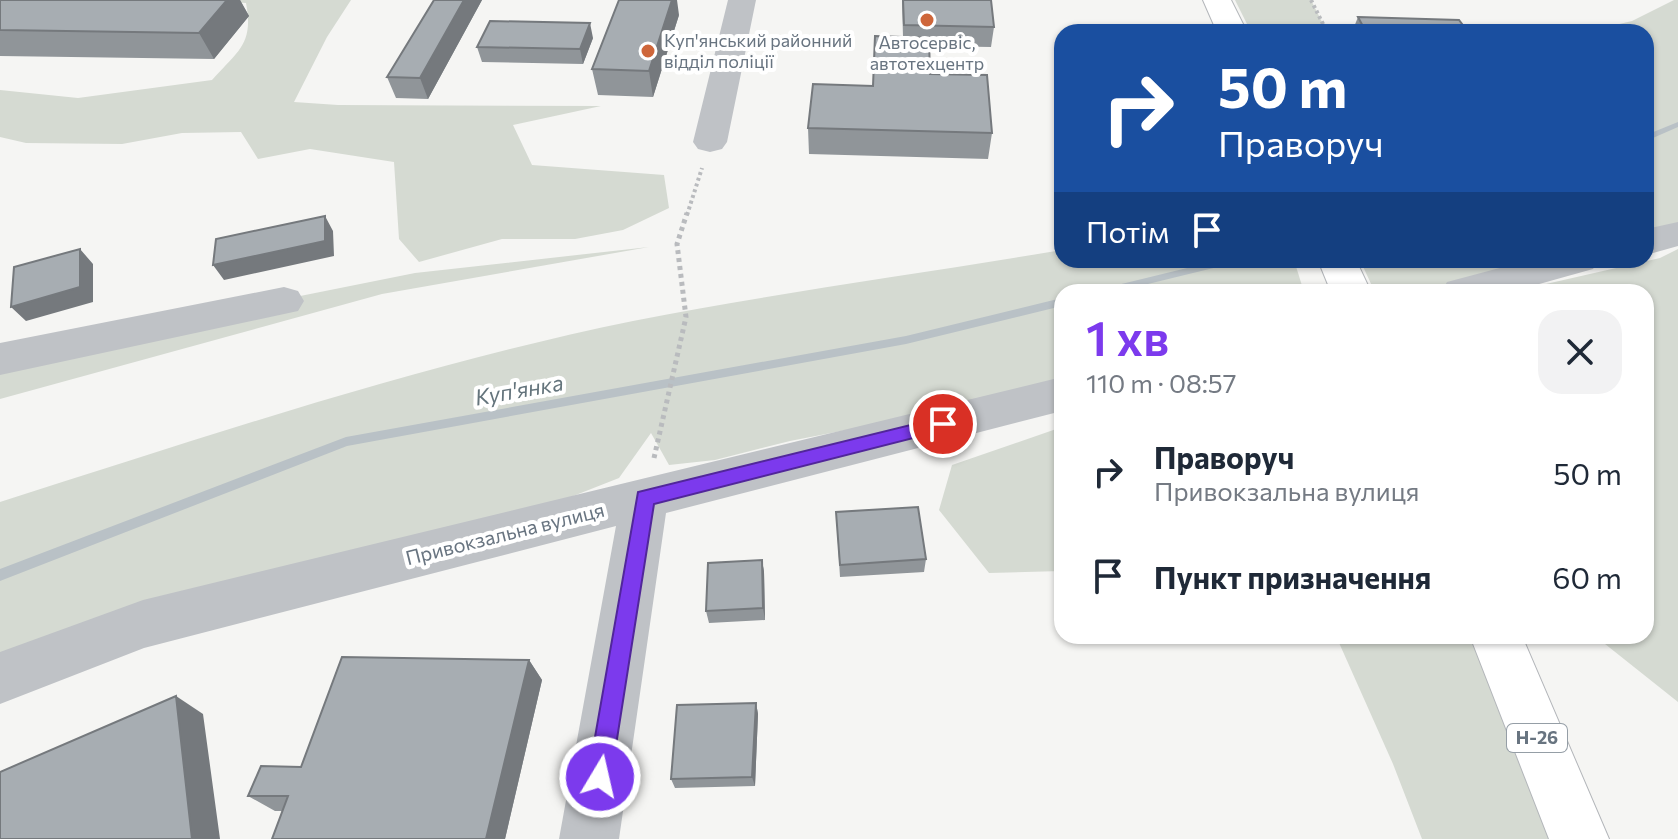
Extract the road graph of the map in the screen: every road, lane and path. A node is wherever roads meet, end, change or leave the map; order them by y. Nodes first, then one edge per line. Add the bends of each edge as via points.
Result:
1 (742, 0) edge
2 (1217, 0) edge
3 (1311, 0) edge
4 (1228, 24) edge
5 (1323, 24) edge
6 (710, 142) joint
7 (1678, 234) edge
8 (1654, 240) edge
9 (1550, 268) edge
10 (1491, 284) edge
11 (284, 301) dead end
12 (0, 359) edge
13 (1054, 396) edge
14 (645, 498) junction
15 (1499, 644) edge
16 (0, 678) edge
17 (589, 839) edge
18 (1579, 839) edge

1 - 6 street
2 - 4 main road
3 - 5 path
6 - 14 path via 677,244 686,317
7 - 8 street
9 - 10 street
11 - 12 street
13 - 14 street, Привокзальна вулиця
14 - 16 street, Привокзальна вулиця via 143,624
14 - 17 street
15 - 18 main road, Н-26

